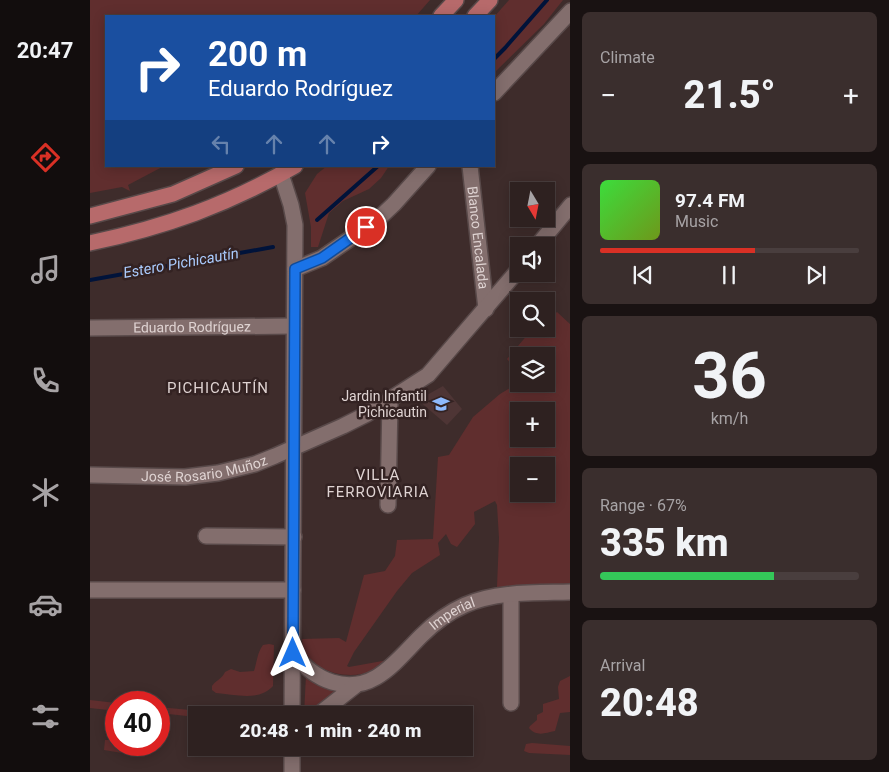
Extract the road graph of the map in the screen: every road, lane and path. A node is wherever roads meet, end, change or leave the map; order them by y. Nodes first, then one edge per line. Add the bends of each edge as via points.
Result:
1 (456, 0) edge
2 (490, 0) edge
3 (570, 11) edge
4 (442, 15) edge
5 (476, 15) edge
6 (495, 92) edge
7 (234, 167) edge
8 (427, 167) edge
9 (470, 167) edge
10 (282, 170) edge
11 (570, 205) edge
12 (90, 216) edge
13 (544, 237) edge
14 (90, 243) edge
15 (295, 269) junction
16 (510, 280) edge
17 (486, 309) junction
18 (294, 326) junction
19 (90, 328) edge
20 (390, 400) junction
21 (294, 448) junction
22 (90, 475) edge
23 (388, 505) dead end
24 (206, 536) dead end
25 (294, 537) junction
26 (90, 590) edge
27 (294, 590) junction
28 (570, 592) edge
29 (511, 595) junction
30 (293, 653) junction
31 (355, 686) junction
32 (511, 703) dead end
33 (292, 706) edge
34 (329, 706) edge
35 (292, 756) edge
36 (292, 772) edge

1 - 4 main road
2 - 5 main road
3 - 6 street
7 - 12 main road via 173,194
8 - 15 street via 376,221 322,258
9 - 17 street, Blanco Encalada
10 - 14 main road via 243,194 182,219
10 - 15 street via 295,225
11 - 13 street
15 - 18 street
16 - 17 street, José Rosario Muñoz
17 - 20 street, José Rosario Muñoz via 428,375
18 - 19 street, Eduardo Rodríguez
18 - 21 street
20 - 21 street, José Rosario Muñoz
20 - 23 street
21 - 22 street, José Rosario Muñoz via 255,464 202,475
21 - 25 street
24 - 25 street
25 - 27 street
26 - 27 street
27 - 30 street
28 - 29 street, Imperial
29 - 31 street, Imperial via 464,605 421,636 386,671
29 - 32 street
30 - 31 street via 320,677 337,684
30 - 33 street
31 - 34 street, Imperial
35 - 36 street

